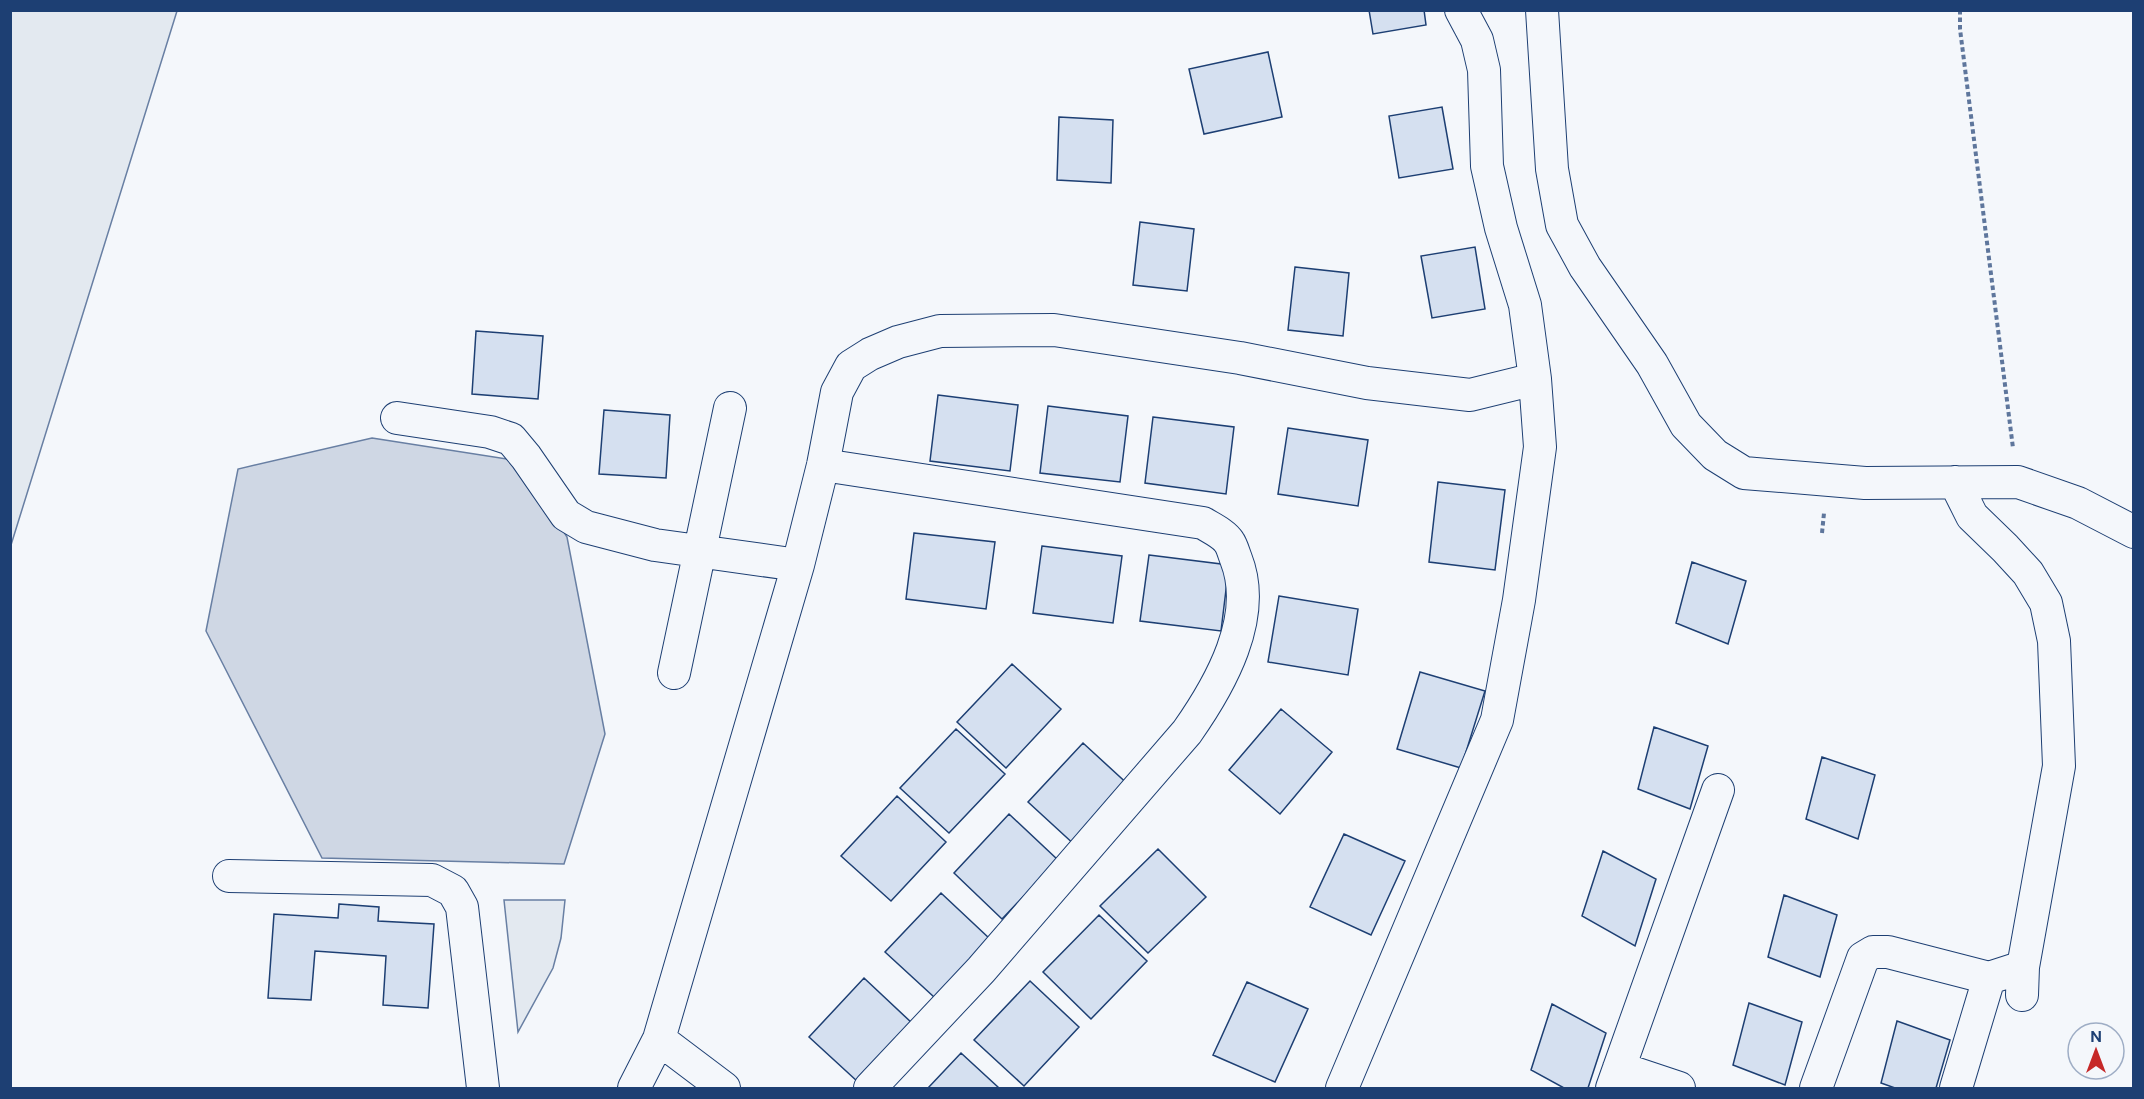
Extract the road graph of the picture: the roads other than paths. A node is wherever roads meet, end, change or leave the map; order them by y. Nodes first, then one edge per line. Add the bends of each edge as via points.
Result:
1 (1461, 10) edge
2 (1542, 10) edge
3 (1535, 379) junction
4 (730, 408) dead end
5 (397, 418) dead end
6 (823, 465) junction
7 (1955, 482) junction
8 (2133, 532) edge
9 (701, 552) junction
10 (798, 565) junction
11 (674, 673) dead end
12 (1718, 790) dead end
13 (229, 876) dead end
14 (1989, 978) junction
15 (659, 1039) junction
16 (1615, 1078) edge
17 (483, 1089) edge
18 (634, 1089) edge
19 (724, 1089) edge
20 (870, 1089) edge
21 (1342, 1089) edge
22 (1679, 1089) edge
23 (1816, 1089) edge
24 (1956, 1089) edge

1 - 3 street via 1477,40 1484,70 1487,166 1525,305
2 - 7 street via 1552,169 1562,225 1585,267 1653,364 1686,425 1714,455 1744,473 1864,483
3 - 6 street via 1470,395 1367,383 1240,358 1054,330 940,331 898,342 851,366 837,393
3 - 21 street via 1540,447 1519,600 1497,720
4 - 9 street
5 - 9 street via 490,432 511,439 566,515 586,527
6 - 10 street
6 - 20 street via 1203,523 1229,541 1241,572 1243,613 1226,666 1210,699 1187,732 981,970
7 - 8 street via 2018,482 2078,503
7 - 14 street via 1972,516 2028,573 2046,603 2054,641 2059,766 2022,981
9 - 10 street
9 - 11 street
10 - 15 street
12 - 16 street
13 - 17 street via 432,880 453,891 462,907
14 - 23 street via 1888,952 1873,952 1863,958
14 - 24 street
15 - 18 street
15 - 19 street
16 - 22 street

